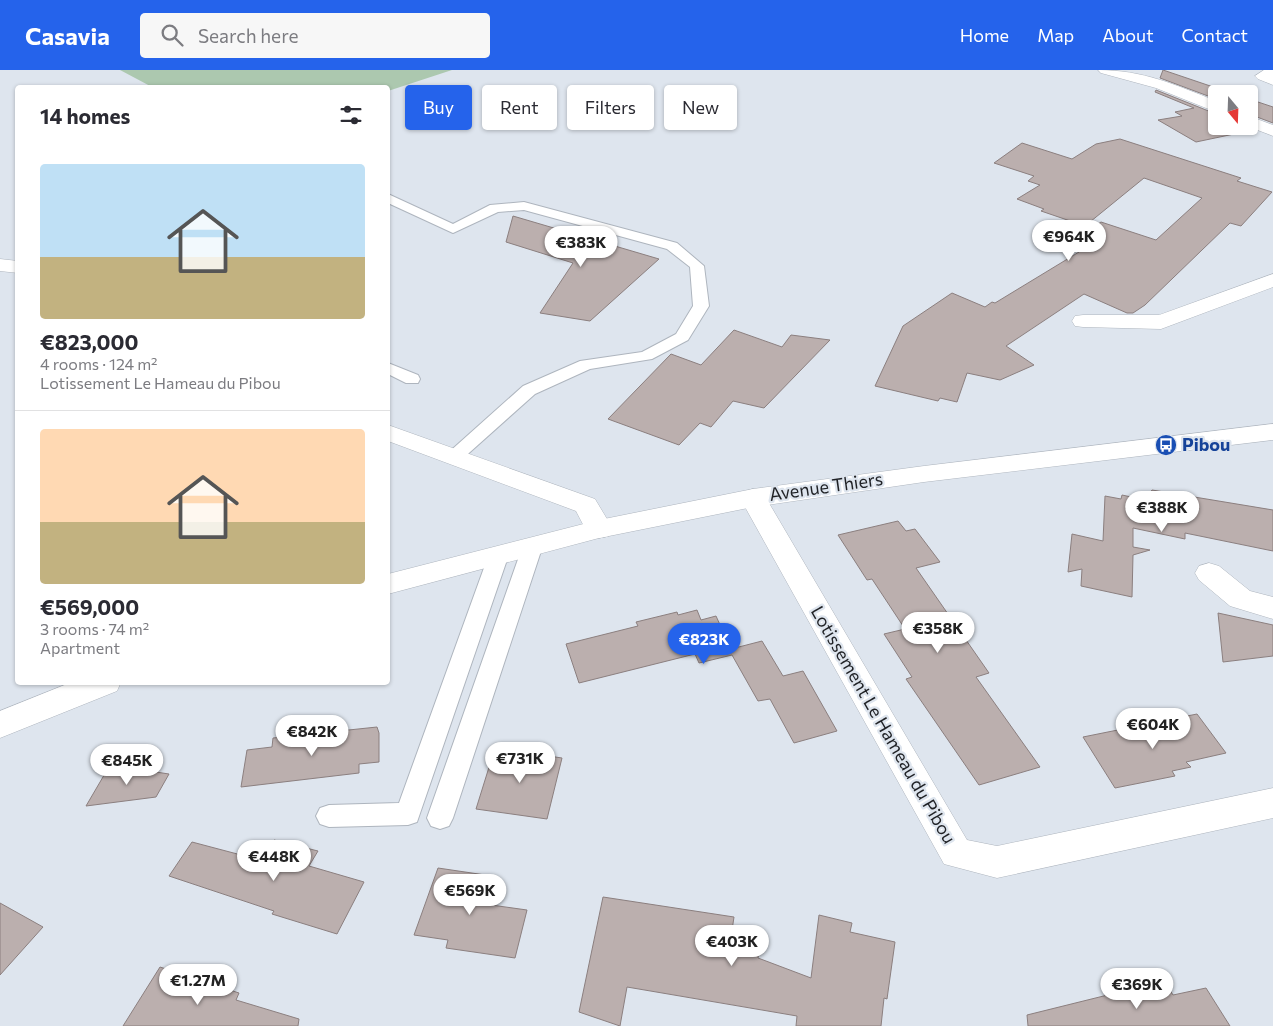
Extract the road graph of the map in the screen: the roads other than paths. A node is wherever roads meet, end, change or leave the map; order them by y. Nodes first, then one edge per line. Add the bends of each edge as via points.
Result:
1 (1106, 70) edge
2 (1273, 72) edge
3 (1273, 80) edge
4 (1208, 105) edge
5 (1258, 125) edge
6 (1273, 131) edge
7 (390, 199) edge
8 (0, 265) edge
9 (15, 267) edge
10 (1273, 280) edge
11 (1083, 321) dead end
12 (390, 369) edge
13 (412, 379) dead end
14 (1273, 432) edge
15 (390, 434) edge
16 (454, 457) junction
17 (753, 498) junction
18 (599, 529) junction
19 (533, 546) junction
20 (499, 554) junction
21 (1209, 573) dead end
22 (390, 583) edge
23 (1273, 608) edge
24 (99, 685) edge
25 (0, 725) edge
26 (1273, 803) edge
27 (329, 816) dead end
28 (440, 818) dead end

1 - 4 street via 1162,85
2 - 3 street via 1263,76
5 - 6 street
7 - 16 lane via 453,229 495,208 524,206 672,246 697,266 701,306 682,337 646,356 586,365 529,390
8 - 9 street
10 - 11 street via 1160,322
12 - 13 lane
14 - 17 street, Avenue Thiers
15 - 16 street
16 - 18 street via 586,505
17 - 18 street, Avenue Thiers
17 - 26 street, Lotissement Le Hameau du Pibou via 956,853 997,862
18 - 19 street, Avenue Thiers
19 - 20 street, Avenue Thiers
19 - 28 lane
20 - 22 street, Avenue Thiers
20 - 27 lane via 408,814
21 - 23 street via 1240,600
24 - 25 street

